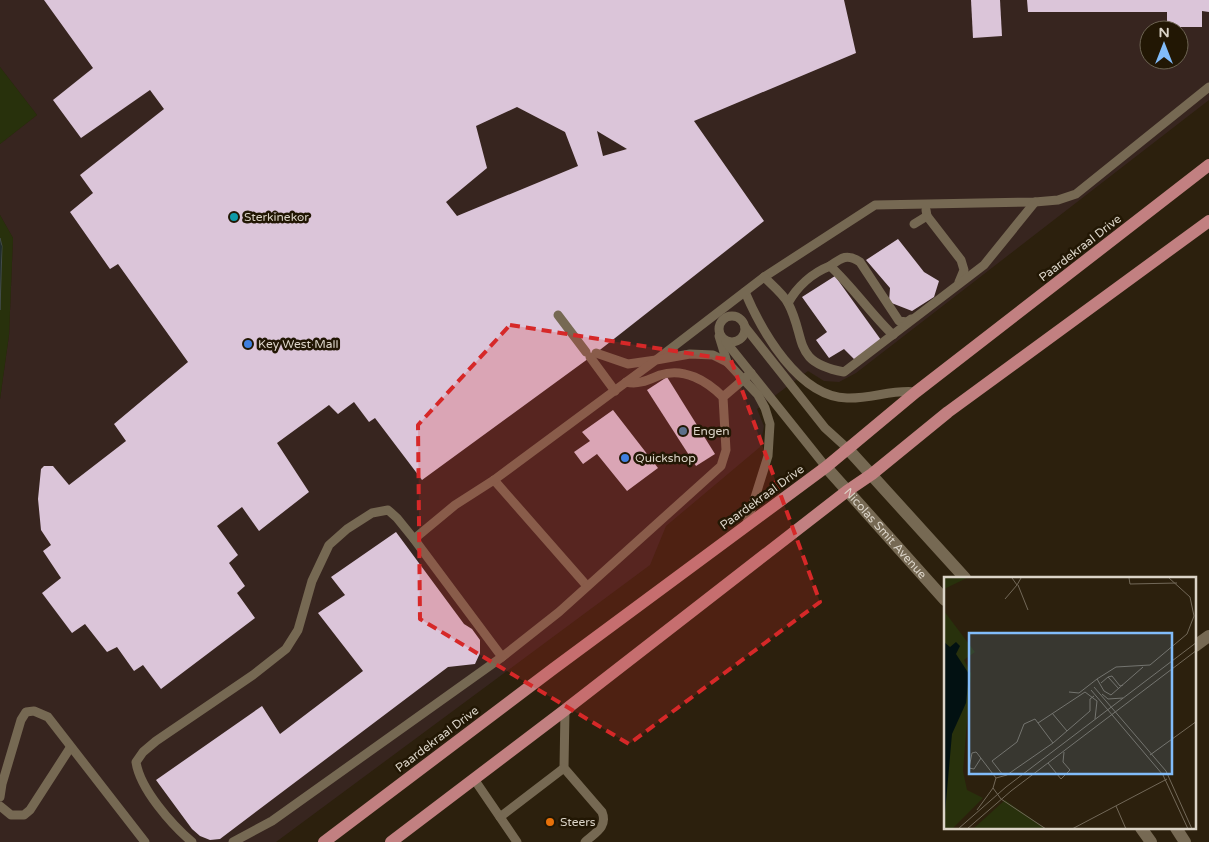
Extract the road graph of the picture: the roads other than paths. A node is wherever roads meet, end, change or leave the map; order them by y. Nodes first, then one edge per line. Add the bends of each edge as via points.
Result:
1 (1209, 87) edge
2 (1209, 165) edge
3 (1036, 202) junction
4 (924, 204) junction
5 (928, 216) junction
6 (1209, 221) edge
7 (914, 224) dead end
8 (830, 266) junction
9 (764, 277) junction
10 (745, 292) junction
11 (788, 303) junction
12 (558, 315) dead end
13 (722, 315) junction
14 (745, 327) junction
15 (718, 329) junction
16 (893, 335) junction
17 (726, 342) junction
18 (590, 354) junction
19 (656, 360) junction
20 (727, 362) junction
21 (751, 373) junction
22 (744, 380) junction
23 (626, 382) junction
24 (615, 391) junction
25 (916, 392) junction
26 (723, 397) junction
27 (848, 448) junction
28 (826, 467) junction
29 (872, 474) junction
30 (494, 480) junction
31 (846, 491) junction
32 (746, 526) junction
33 (414, 539) junction
34 (964, 577) edge
35 (587, 586) junction
36 (944, 599) edge
37 (1209, 636) edge
38 (1196, 645) edge
39 (502, 657) junction
40 (565, 710) junction
41 (70, 748) junction
42 (564, 768) junction
43 (474, 779) junction
44 (0, 796) edge
45 (0, 806) edge
46 (500, 817) junction
47 (1142, 830) edge
48 (1177, 830) edge
49 (145, 842) edge
50 (192, 842) edge
51 (233, 842) edge
52 (324, 842) edge
53 (391, 842) edge
54 (517, 842) edge
55 (585, 842) edge
56 (1151, 842) edge
57 (1185, 842) edge

1 - 3 lane via 1076,194
2 - 25 main road, Paardekraal Drive
3 - 4 lane
3 - 16 lane via 984,265
4 - 5 lane
4 - 9 lane via 875,205
5 - 7 lane
5 - 8 lane via 960,260 963,278 907,322 899,321 860,262 854,258 841,258
6 - 29 main road via 948,412
8 - 11 lane via 820,270 798,289
8 - 16 lane
9 - 10 lane
9 - 11 lane
10 - 13 lane
10 - 25 lane via 760,322 792,368 827,396 865,398
11 - 16 lane via 803,351 828,369 844,372
12 - 18 lane
13 - 14 lane via 737,317
13 - 15 lane
13 - 19 lane
14 - 17 lane via 741,340
14 - 27 lane via 825,428
15 - 17 lane
15 - 20 lane
17 - 21 lane
18 - 19 lane via 628,364
18 - 24 lane
19 - 20 lane via 690,354 713,355
19 - 23 lane
20 - 22 lane
21 - 22 lane
21 - 28 lane
22 - 26 lane
22 - 32 lane via 765,408 770,431 764,473
23 - 24 lane
23 - 26 lane via 640,383 662,374 688,375 711,385
24 - 30 lane
25 - 27 main road, Paardekraal Drive
26 - 35 lane via 726,450 721,466
27 - 28 main road, Paardekraal Drive
27 - 29 street
28 - 31 street, Nicolas Smit Avenue
28 - 32 main road, Paardekraal Drive
29 - 31 main road
29 - 34 street
30 - 33 lane via 455,505
30 - 35 lane
31 - 36 street, Nicolas Smit Avenue
31 - 40 main road
32 - 52 main road, Paardekraal Drive
33 - 39 lane
33 - 50 lane via 388,510 372,513 347,529 330,546 312,582 298,630 286,649 143,752 136,762 138,773 166,818
35 - 39 lane
37 - 38 street
39 - 51 lane via 272,821
40 - 42 lane
40 - 43 main road
41 - 44 lane via 48,717 34,711 26,712 16,731
41 - 45 lane via 24,815 11,815
41 - 49 lane
42 - 46 lane
42 - 55 lane via 605,819 604,826
43 - 46 lane
43 - 53 main road
46 - 54 lane
47 - 56 street
48 - 57 street

